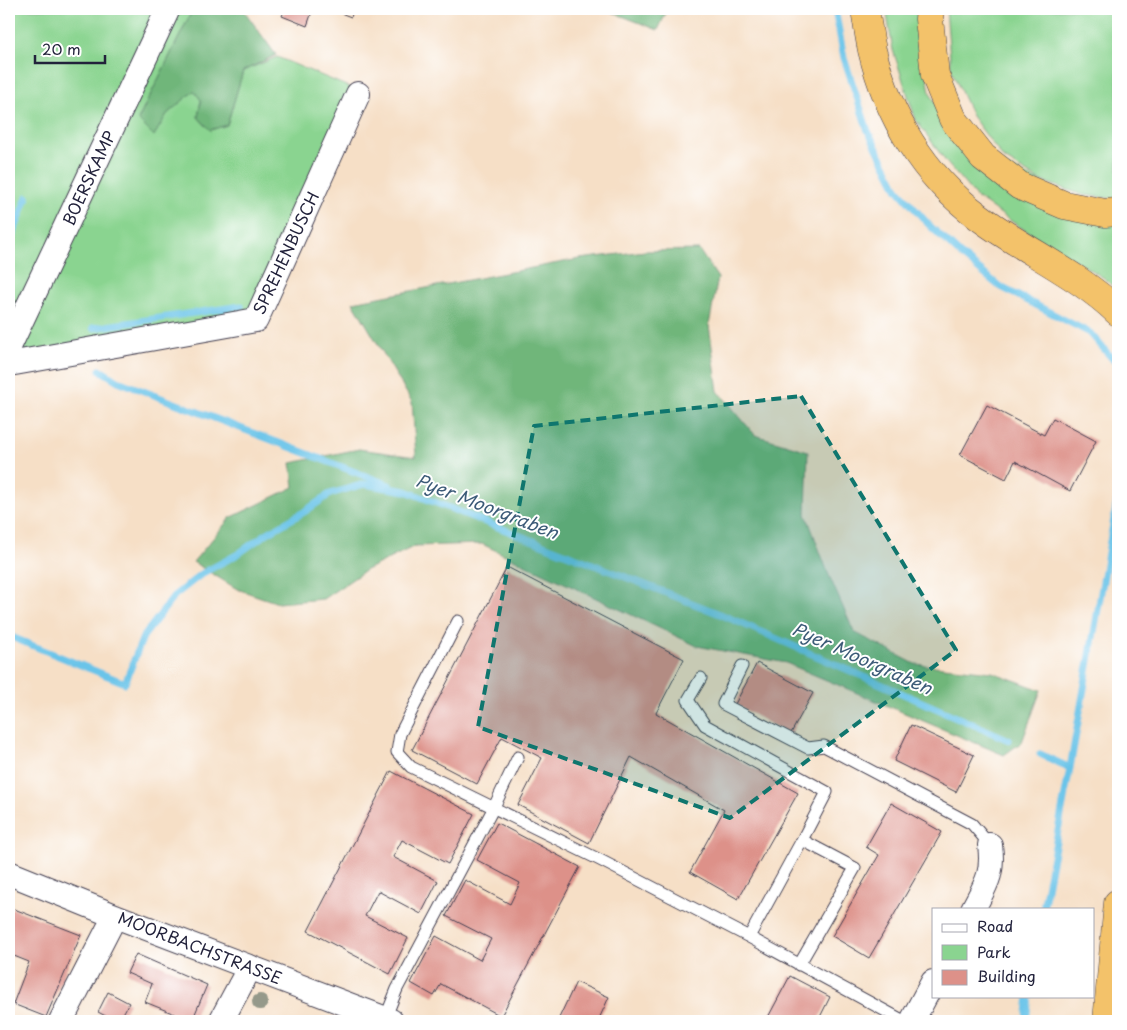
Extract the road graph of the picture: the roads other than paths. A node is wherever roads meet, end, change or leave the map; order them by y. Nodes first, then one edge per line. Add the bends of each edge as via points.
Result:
1 (168, 9) edge
2 (865, 9) edge
3 (930, 9) edge
4 (358, 94) dead end
5 (1118, 212) edge
6 (1118, 312) edge
7 (9, 347) edge
8 (9, 364) edge
9 (458, 621) dead end
10 (742, 666) dead end
11 (700, 678) dead end
12 (518, 757) dead end
13 (493, 809) junction
14 (802, 840) junction
15 (990, 845) joint
16 (9, 873) edge
17 (1118, 903) edge
18 (974, 908) edge
19 (115, 916) junction
20 (749, 937) junction
21 (798, 965) junction
22 (250, 966) junction
23 (932, 984) edge
24 (388, 1020) edge
25 (61, 1021) edge
26 (221, 1021) edge
27 (904, 1021) edge
28 (912, 1021) edge
29 (1107, 1021) edge

1 - 7 street, BOERSKAMP
2 - 6 highway via 872,50 887,99 911,146 941,183 978,216 1082,284
3 - 5 highway via 935,75 953,119 983,157 1020,186 1064,205 1105,213
4 - 8 street, SPREHENBUSCH via 256,320
9 - 13 lane via 400,734 397,752 411,767
10 - 15 lane via 723,704 808,748 824,746 972,824
11 - 14 lane via 688,700 705,725 827,792
12 - 13 lane
13 - 20 lane via 598,858
13 - 24 lane via 397,989
14 - 20 lane
14 - 21 lane via 855,868
15 - 18 street via 992,862 987,882
16 - 19 street, MOORBACHSTRASSE
17 - 29 highway
19 - 22 street, MOORBACHSTRASSE
19 - 25 street
20 - 21 lane
21 - 27 lane
22 - 24 street, MOORBACHSTRASSE
22 - 26 street
23 - 28 street

